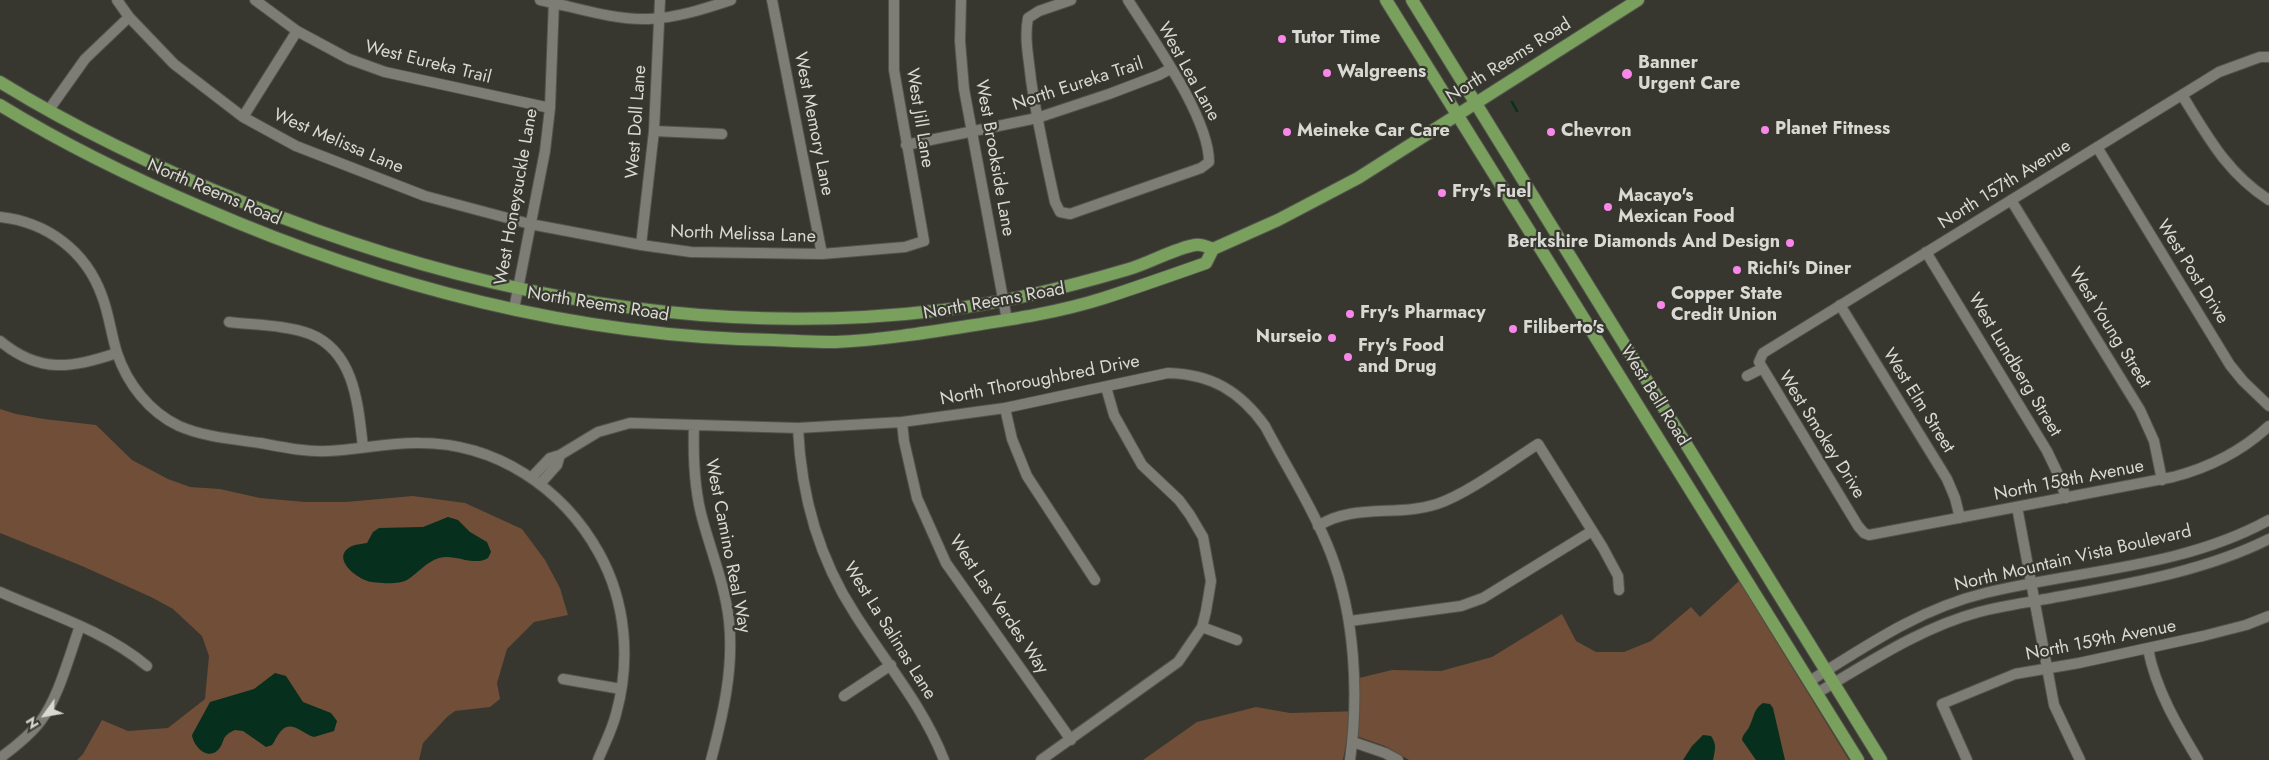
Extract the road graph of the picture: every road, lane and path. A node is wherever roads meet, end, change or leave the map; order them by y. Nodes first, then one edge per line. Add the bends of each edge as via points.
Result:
1 (117, 0) edge
2 (254, 0) edge
3 (540, 0) edge
4 (660, 0) edge
5 (731, 0) edge
6 (772, 0) edge
7 (894, 0) edge
8 (961, 0) edge
9 (1071, 0) edge
10 (1128, 0) edge
11 (1386, 0) edge
12 (1412, 0) edge
13 (1638, 0) edge
14 (554, 1) edge
15 (129, 17) junction
16 (660, 18) junction
17 (297, 32) junction
18 (2269, 57) edge
19 (1170, 69) junction
20 (0, 82) edge
21 (2182, 95) junction
22 (1476, 104) junction
23 (0, 105) edge
24 (550, 108) junction
25 (48, 110) junction
26 (1457, 116) junction
27 (243, 117) junction
28 (1037, 118) junction
29 (654, 131) junction
30 (971, 132) junction
31 (722, 134) dead end
32 (906, 145) junction
33 (2097, 147) junction
34 (2011, 200) junction
35 (2269, 200) edge
36 (0, 217) edge
37 (530, 224) junction
38 (924, 241) joint
39 (641, 245) junction
40 (1213, 249) junction
41 (1926, 252) junction
42 (822, 254) junction
43 (518, 288) junction
44 (1003, 300) junction
45 (1598, 300) junction
46 (1840, 305) junction
47 (514, 309) junction
48 (1580, 311) junction
49 (1007, 320) junction
50 (229, 322) dead end
51 (0, 342) edge
52 (117, 353) junction
53 (1763, 353) joint
54 (1761, 369) junction
55 (1747, 376) dead end
56 (1106, 387) junction
57 (2269, 406) edge
58 (1005, 408) junction
59 (902, 422) junction
60 (694, 426) junction
61 (2269, 426) edge
62 (798, 428) junction
63 (363, 447) junction
64 (2162, 480) junction
65 (536, 481) junction
66 (2066, 498) junction
67 (2017, 507) junction
68 (1960, 518) junction
69 (2269, 520) edge
70 (1318, 526) junction
71 (1592, 531) junction
72 (1864, 533) joint
73 (2269, 539) edge
74 (1095, 580) dead end
75 (2032, 584) junction
76 (1619, 590) dead end
77 (0, 592) edge
78 (2034, 601) junction
79 (2269, 616) edge
80 (1350, 621) junction
81 (80, 626) junction
82 (1202, 627) junction
83 (1237, 640) dead end
84 (2148, 649) junction
85 (891, 665) junction
86 (147, 666) dead end
87 (2046, 669) junction
88 (1826, 671) junction
89 (563, 678) dead end
90 (1810, 681) junction
91 (1834, 683) junction
92 (621, 689) junction
93 (1817, 693) junction
94 (844, 696) dead end
95 (1070, 740) junction
96 (1352, 742) junction
97 (0, 758) edge
98 (598, 760) edge
99 (711, 760) edge
100 (944, 760) edge
101 (1041, 760) edge
102 (1350, 760) edge
103 (1398, 760) edge
104 (1858, 760) edge
105 (1881, 760) edge
106 (1967, 760) edge
107 (2080, 760) edge
108 (2198, 760) edge

1 - 15 street, West Melissa Lane
2 - 17 street, West Eureka Trail
3 - 14 street
4 - 16 street, West Doll Lane
5 - 16 street via 694,12
6 - 42 street, West Memory Lane
7 - 32 street, West Jill Lane via 894,70
8 - 30 street, West Brookside Lane via 960,41
9 - 28 street via 1028,18 1027,46
10 - 19 street, West Lea Lane
11 - 26 main road, West Bell Road
12 - 22 main road, West Bell Road
13 - 22 main road, North Reems Road
14 - 16 street via 609,15
14 - 24 street, West Honeysuckle Lane
15 - 25 street via 85,59
15 - 27 street, West Melissa Lane via 174,64
16 - 29 street, West Doll Lane
17 - 24 street, West Eureka Trail via 349,60 385,72
17 - 27 street
18 - 21 street, North 157th Avenue via 2260,57 2219,72
19 - 28 street, North Eureka Trail
19 - 28 street, West Lea Lane via 1198,115 1209,150 1209,162 1135,193 1070,214 1060,212
20 - 25 main road, North Reems Road
21 - 33 street, North 157th Avenue
21 - 35 street via 2225,162 2246,184
22 - 26 main road, North Reems Road
22 - 45 main road, West Bell Road
23 - 47 main road, North Reems Road via 38,129 133,178 245,226 350,265 458,297
24 - 37 street, West Honeysuckle Lane
25 - 43 main road, North Reems Road via 148,163 307,228 387,255
26 - 40 main road, North Reems Road via 1328,195
26 - 48 main road, West Bell Road
27 - 37 street, West Melissa Lane via 296,146 425,196
28 - 30 street, North Eureka Trail
29 - 31 street
29 - 39 street, West Doll Lane
30 - 32 street, North Eureka Trail
30 - 44 street, West Brookside Lane
32 - 38 street, West Jill Lane
33 - 34 street, North 157th Avenue
33 - 57 street, West Post Drive via 2230,365
34 - 41 street, North 157th Avenue
34 - 64 street, West Young Street via 2140,410 2154,441
36 - 52 street via 22,219 44,229 76,252 102,295
37 - 39 street, North Melissa Lane
37 - 43 street, West Honeysuckle Lane
38 - 42 street, North Melissa Lane via 905,246
39 - 42 street, North Melissa Lane via 691,252
40 - 44 main road, North Reems Road via 1198,244 1113,273
40 - 49 main road, North Reems Road via 1206,263 1175,274 1103,298
41 - 46 street, North 157th Avenue
41 - 66 street, West Lundberg Street via 2047,451
43 - 44 main road, North Reems Road via 572,300 673,314 761,320 842,320 944,310
43 - 47 street, West Honeysuckle Lane
44 - 49 street, West Brookside Lane
45 - 48 main road
45 - 88 main road, West Bell Road
46 - 53 street, North 157th Avenue
46 - 68 street, West Elm Street via 1947,479
47 - 49 main road, North Reems Road via 627,330 720,340 835,342
48 - 90 main road, West Bell Road
50 - 63 street via 309,334 327,344 344,363 352,379
51 - 52 street via 25,359 47,365 90,362
52 - 63 street via 127,377 143,398 178,425 219,437 304,450
53 - 54 street, West Smokey Drive via 1759,358
54 - 55 street
54 - 72 street, West Smokey Drive
56 - 58 street, North Thoroughbred Drive
56 - 70 street, North Thoroughbred Drive via 1168,373 1187,374 1232,390 1252,408 1265,426
56 - 82 street via 1114,415 1142,465 1179,500 1203,537 1210,581
58 - 59 street, North Thoroughbred Drive
58 - 74 street via 1012,439 1027,476
59 - 62 street, North Thoroughbred Drive
59 - 95 street, West Las Verdes Way via 917,498 946,563
60 - 62 street, North Thoroughbred Drive
60 - 65 street, North Thoroughbred Drive via 649,423 613,427 584,439 560,455 557,465
60 - 99 street, West Camino Real Way via 693,452 702,520 729,621 730,658 724,713
61 - 64 street, North 158th Avenue via 2223,458
62 - 85 street, West La Salinas Lane via 804,488 819,543 840,590
63 - 65 street via 400,443 440,444 496,458
64 - 66 street, North 158th Avenue
65 - 92 street via 574,515 608,569 624,634 625,668
66 - 67 street, North 158th Avenue
67 - 68 street, North 158th Avenue
67 - 75 street
68 - 72 street, North 158th Avenue
69 - 75 street, North Mountain Vista Boulevard via 2191,551
70 - 71 street via 1347,513 1437,504 1538,444
70 - 80 street via 1331,554
71 - 76 street via 1618,576
71 - 80 street via 1476,601 1462,606
73 - 78 street, North Mountain Vista Boulevard via 2192,567
75 - 78 street
75 - 88 street, North Mountain Vista Boulevard via 1975,596 1914,618
77 - 81 street
78 - 87 street
78 - 91 street, North Mountain Vista Boulevard via 1940,625 1900,643
79 - 84 street, North 159th Avenue via 2246,625
80 - 96 street
81 - 86 street via 110,639
81 - 97 street via 50,704 40,721 29,735
82 - 83 street
82 - 95 street via 1178,662
84 - 87 street, North 159th Avenue
84 - 108 street via 2152,671 2170,714
85 - 94 street
85 - 100 street, West La Salinas Lane via 920,711
87 - 106 street, North 159th Avenue via 2015,674 1942,704
87 - 107 street via 2054,706
88 - 90 street, North Mountain Vista Boulevard
88 - 91 main road, West Bell Road
89 - 92 street
90 - 93 main road, West Bell Road
91 - 93 street, North Mountain Vista Boulevard
91 - 105 main road, West Bell Road
92 - 98 street via 616,715
93 - 104 main road, West Bell Road
95 - 101 street
96 - 102 street
96 - 103 street

